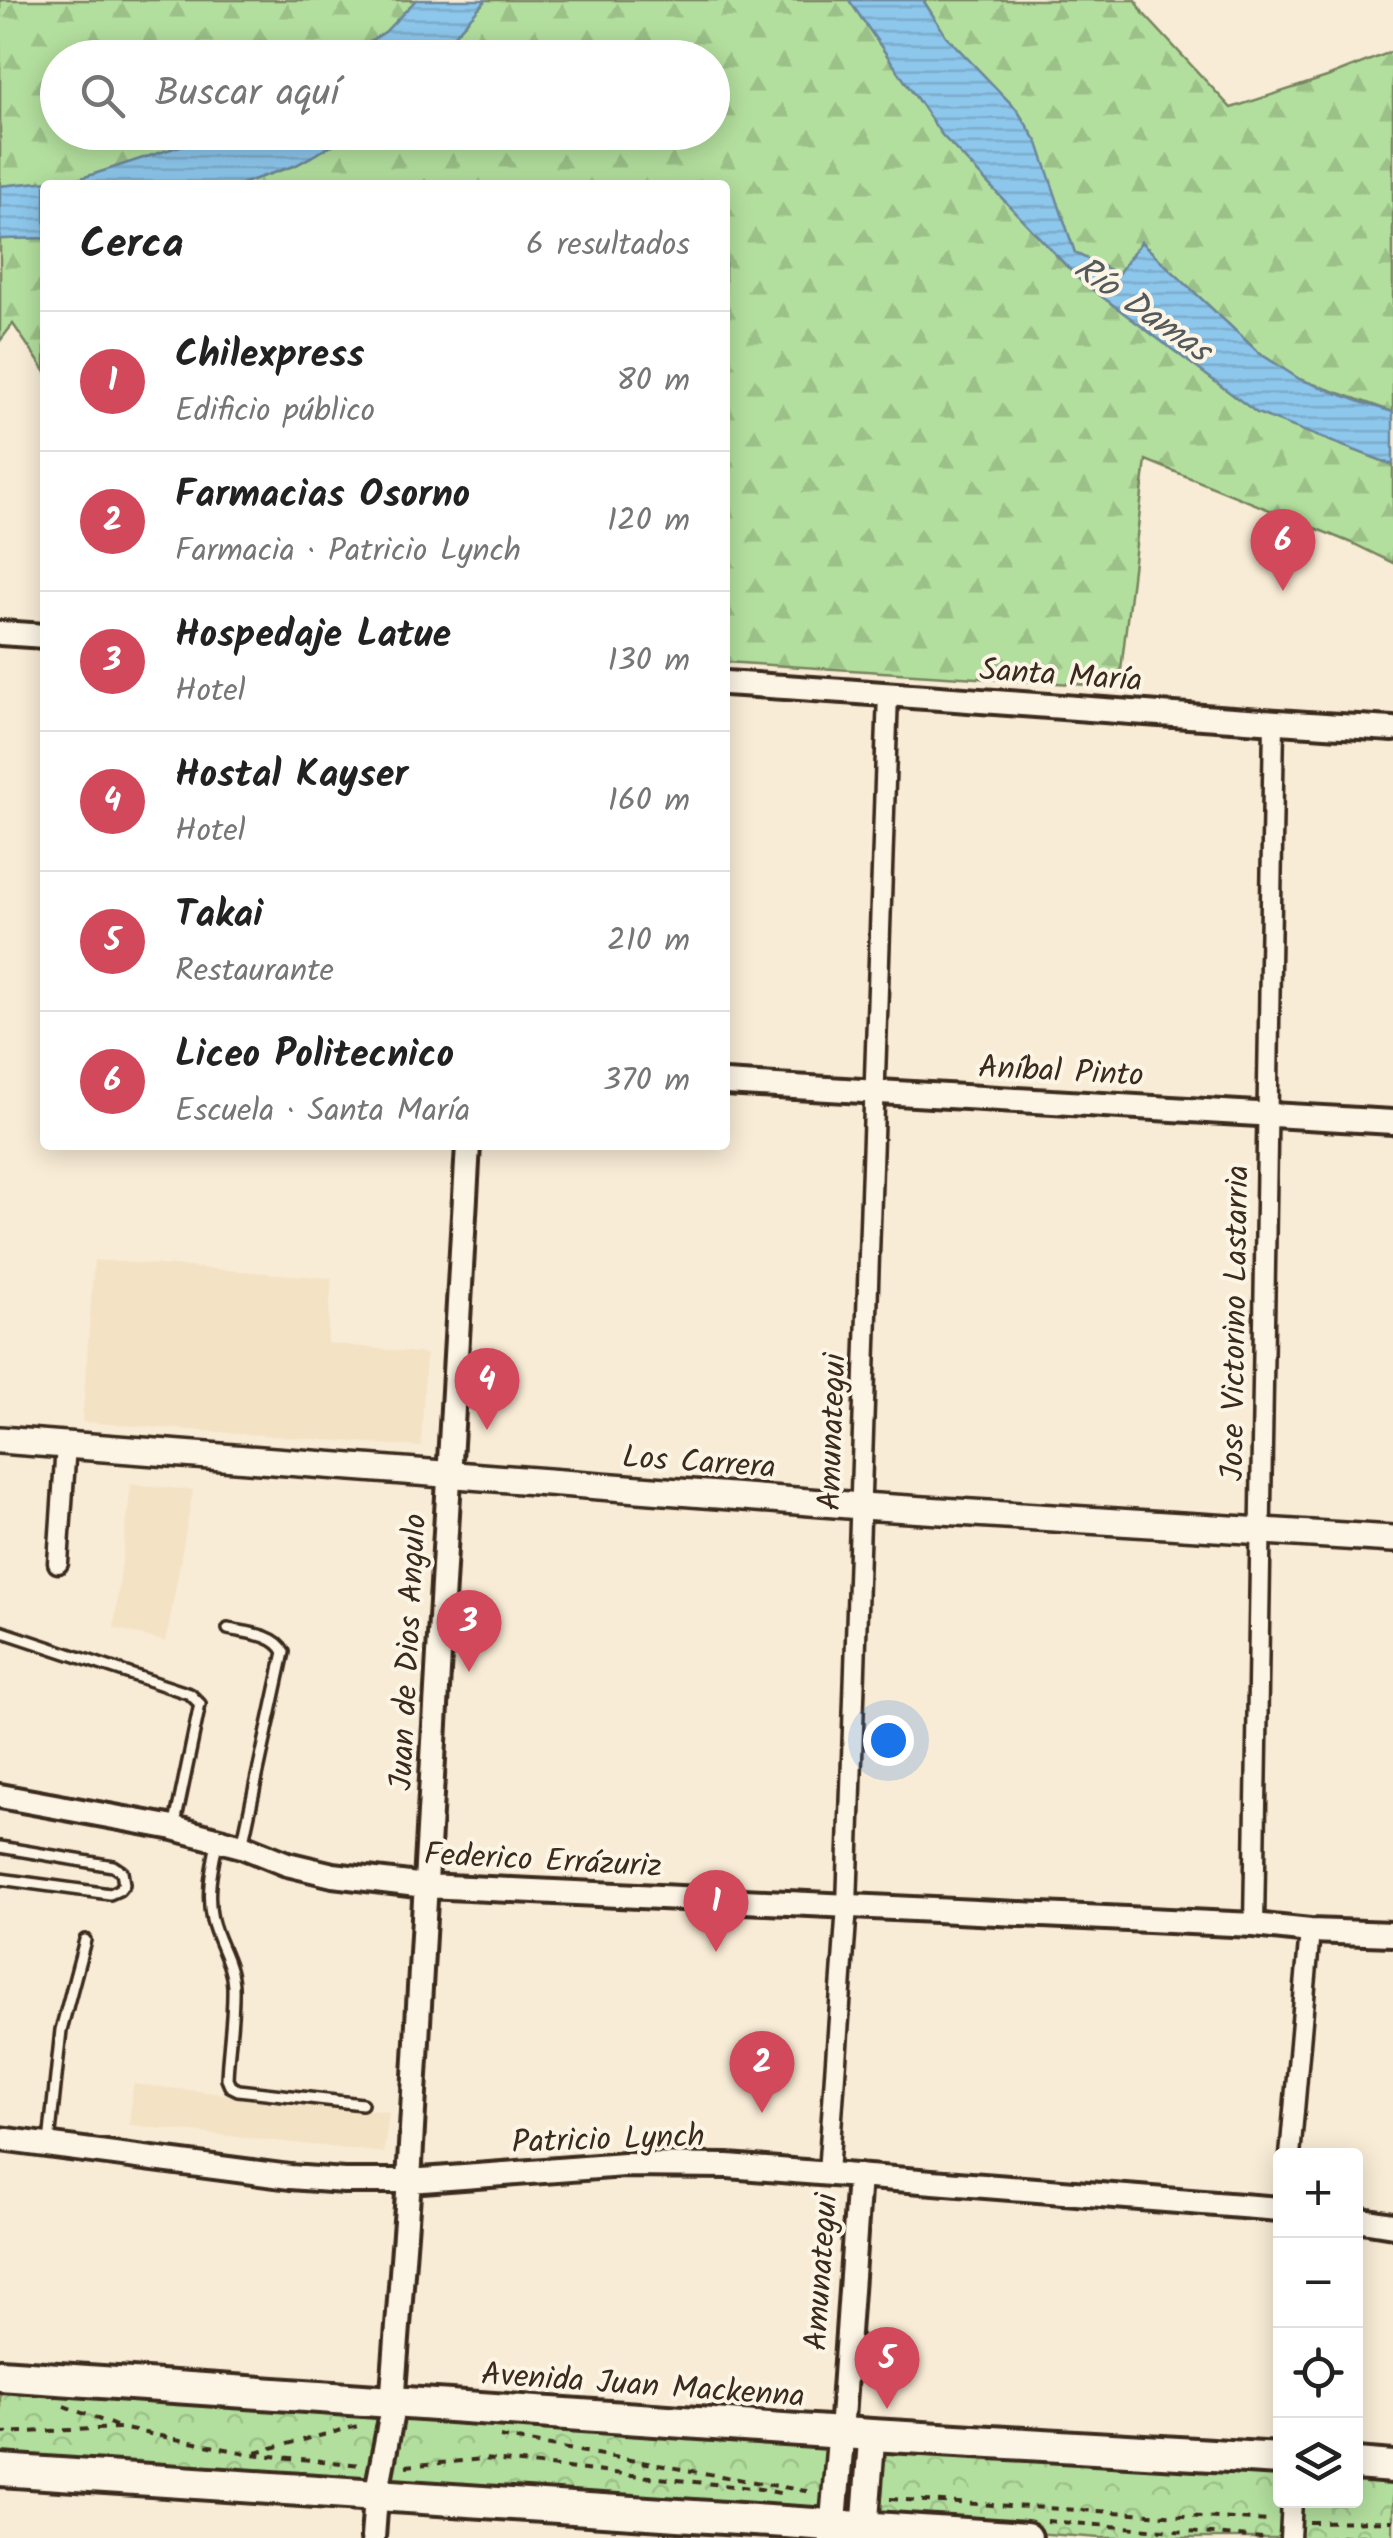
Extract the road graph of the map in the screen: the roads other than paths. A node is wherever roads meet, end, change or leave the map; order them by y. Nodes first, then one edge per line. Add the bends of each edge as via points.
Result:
1 (0, 632) edge
2 (40, 636) edge
3 (730, 684) edge
4 (888, 693) junction
5 (1274, 723) junction
6 (1393, 729) edge
7 (730, 1083) edge
8 (875, 1092) junction
9 (1267, 1114) junction
10 (1393, 1122) edge
11 (468, 1150) edge
12 (3, 1442) edge
13 (66, 1445) junction
14 (450, 1474) junction
15 (861, 1506) junction
16 (1260, 1531) junction
17 (1393, 1539) edge
18 (58, 1563) dead end
19 (228, 1629) dead end
20 (0, 1631) edge
21 (0, 1796) edge
22 (174, 1828) junction
23 (218, 1839) junction
24 (0, 1846) edge
25 (242, 1846) junction
26 (0, 1879) edge
27 (426, 1886) junction
28 (847, 1906) junction
29 (1254, 1924) junction
30 (1310, 1931) junction
31 (1393, 1934) edge
32 (85, 1940) dead end
33 (362, 2104) dead end
34 (0, 2139) edge
35 (49, 2145) junction
36 (1291, 2148) edge
37 (828, 2173) junction
38 (859, 2176) junction
39 (408, 2181) junction
40 (1273, 2209) edge
41 (1363, 2220) edge
42 (1393, 2225) edge
43 (0, 2375) edge
44 (392, 2402) junction
45 (841, 2433) junction
46 (872, 2435) junction
47 (1273, 2458) edge
48 (1363, 2465) edge
49 (1393, 2467) edge
50 (0, 2470) edge
51 (380, 2482) junction
52 (1292, 2508) edge
53 (833, 2523) edge
54 (1035, 2530) edge
55 (864, 2533) edge
56 (373, 2538) edge
57 (1290, 2538) edge

1 - 2 street
3 - 4 street, Santa María
4 - 5 street, Santa María
4 - 8 street, Amunategui
5 - 6 street, Santa María
5 - 9 street, Jose Victorino Lastarria
7 - 8 street, Aníbal Pinto
8 - 9 street, Aníbal Pinto
8 - 15 street, Amunategui
9 - 10 street, Aníbal Pinto
9 - 16 street, Jose Victorino Lastarria
11 - 14 street, Juan de Dios Angulo
12 - 13 main road, Los Carrera
13 - 14 main road, Los Carrera
13 - 18 street
14 - 15 main road, Los Carrera
14 - 27 street, Juan de Dios Angulo
15 - 16 main road, Los Carrera
15 - 28 street, Amunategui
16 - 17 main road, Los Carrera
16 - 29 street, Jose Victorino Lastarria
19 - 25 lane via 270,1639 284,1652
20 - 22 lane via 190,1694 200,1704
21 - 22 street, Federico Errázuriz
22 - 23 street, Federico Errázuriz
23 - 25 street, Federico Errázuriz
23 - 33 lane via 209,1890 233,1984 230,2086
24 - 26 lane via 113,1866 124,1884 110,1894
25 - 27 street, Federico Errázuriz via 333,1875
27 - 28 street, Federico Errázuriz
27 - 39 street, Juan de Dios Angulo
28 - 29 street, Federico Errázuriz
28 - 37 street, Amunategui
29 - 30 street, Federico Errázuriz
30 - 31 street, Federico Errázuriz
30 - 36 street
32 - 35 lane via 61,2030
34 - 35 street, Patricio Lynch
35 - 39 street, Patricio Lynch via 290,2177
37 - 38 street, Patricio Lynch
37 - 39 street, Patricio Lynch via 624,2166
38 - 40 street, Patricio Lynch
38 - 45 street, Amunategui
39 - 44 street, Juan de Dios Angulo
41 - 42 street
43 - 44 main road, Avenida Juan Mackenna
44 - 45 main road, Avenida Juan Mackenna
44 - 51 street, Juan de Dios Angulo
45 - 46 main road, Avenida Juan Mackenna
45 - 53 main road
46 - 47 main road, Avenida Juan Mackenna
46 - 55 main road
48 - 49 main road
50 - 51 main road
51 - 53 main road
51 - 56 street, Juan de Dios Angulo
52 - 57 street
53 - 55 main road
54 - 55 main road

